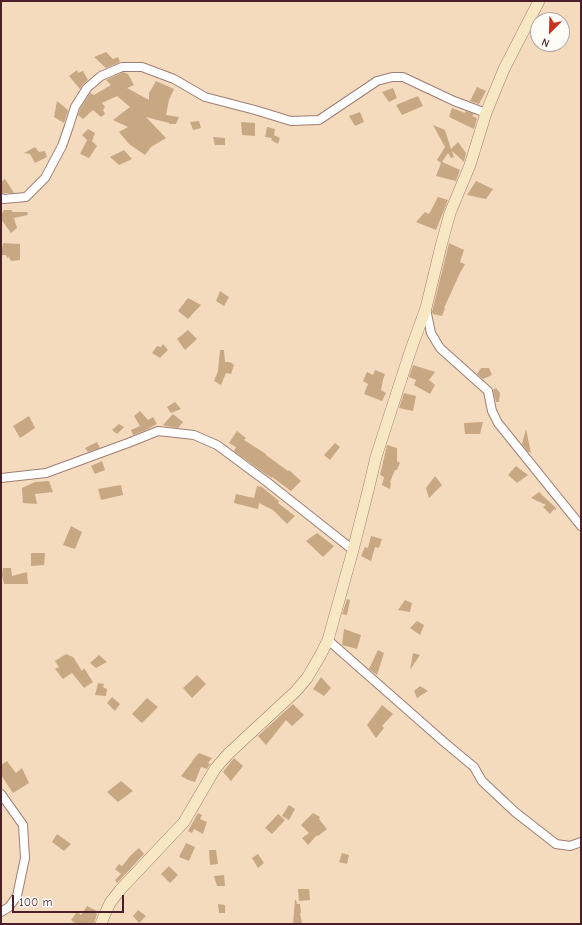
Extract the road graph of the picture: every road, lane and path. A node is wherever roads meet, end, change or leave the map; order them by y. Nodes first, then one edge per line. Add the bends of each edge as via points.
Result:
1 (538, 1) edge
2 (486, 113) junction
3 (1, 198) edge
4 (426, 308) junction
5 (1, 478) edge
6 (581, 526) edge
7 (353, 550) junction
8 (328, 640) junction
9 (1, 794) edge
10 (581, 842) edge
11 (1, 912) edge
12 (101, 924) edge

1 - 2 street via 504,69
2 - 3 street via 403,77 392,77 377,82 319,120 291,121 205,97 174,79 142,67 122,67 101,76 87,88 75,107 62,146 45,178 26,198
2 - 4 street via 470,165 450,213
4 - 6 street via 431,333 440,348 488,391 492,411 498,422
4 - 7 street via 376,456
5 - 7 street via 46,473 158,431 194,435 218,445
7 - 8 street
8 - 10 street via 474,767 482,781 515,812 556,844 570,846
8 - 12 street via 296,690 218,765 184,822 120,890 110,903
9 - 11 street via 23,824 25,858 17,896 9,907

